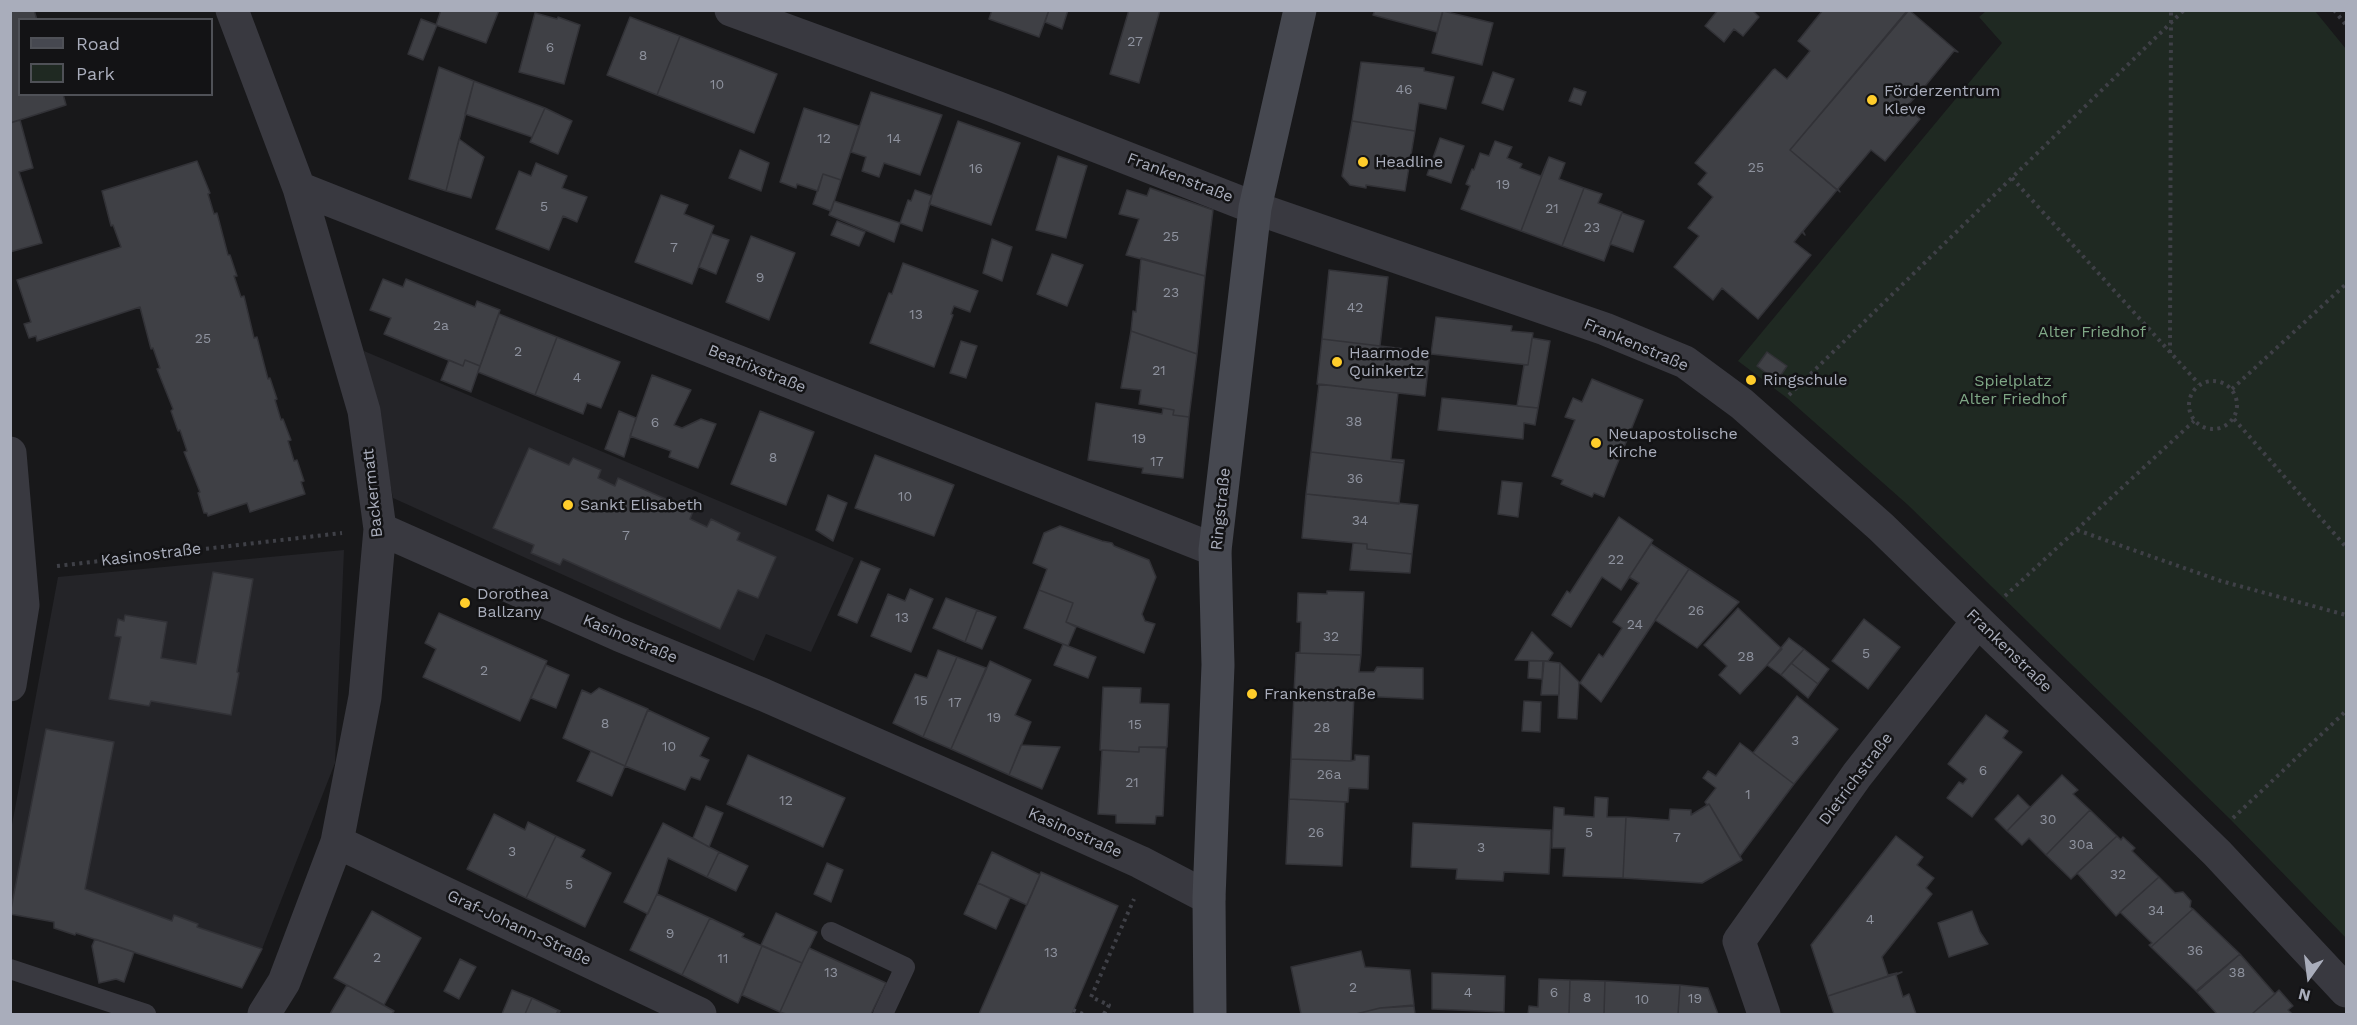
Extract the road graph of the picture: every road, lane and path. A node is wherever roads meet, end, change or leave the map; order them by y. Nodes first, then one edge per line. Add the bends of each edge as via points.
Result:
1 (232, 10) edge
2 (731, 10) edge
3 (1300, 10) edge
4 (2171, 10) edge
5 (2184, 10) edge
6 (2334, 10) edge
7 (2171, 23) junction
8 (2346, 25) edge
9 (2013, 178) junction
10 (299, 188) junction
11 (1255, 208) junction
12 (2346, 284) edge
13 (2170, 353) junction
14 (2199, 384) junction
15 (2232, 389) junction
16 (2234, 419) junction
17 (2194, 421) junction
18 (1762, 422) junction
19 (10, 453) edge
20 (380, 529) junction
21 (2077, 530) junction
22 (2346, 547) edge
23 (1215, 550) junction
24 (16, 571) edge
25 (2346, 615) edge
26 (1978, 621) junction
27 (10, 685) edge
28 (2346, 711) edge
29 (337, 842) junction
30 (2206, 842) junction
31 (1140, 862) junction
32 (1209, 898) junction
33 (831, 932) dead end
34 (10, 969) edge
35 (2346, 991) edge
36 (1073, 1011) dead end
37 (146, 1014) edge
38 (264, 1014) edge
39 (700, 1014) edge
40 (883, 1014) edge
41 (1083, 1014) edge
42 (1104, 1014) edge
43 (1210, 1014) edge
44 (1764, 1014) edge

1 - 10 street, Backermatt
2 - 11 street, Frankenstraße via 996,106
3 - 11 main road, Ringstraße
4 - 7 path
5 - 7 path
6 - 8 path
7 - 9 path
7 - 13 path
9 - 13 path
9 - 18 path
10 - 20 street, Backermatt via 364,411
10 - 23 street, Beatrixstraße
11 - 18 street, Frankenstraße via 1605,329 1675,358
11 - 23 main road, Ringstraße
12 - 15 path
13 - 14 path
14 - 15 path via 2216,380
14 - 17 path via 2189,399
15 - 16 path via 2238,408
16 - 17 path via 2220,429 2206,429
16 - 22 path
17 - 21 path
18 - 26 street, Frankenstraße via 1881,527
19 - 24 street
20 - 24 path, Kasinostraße
20 - 29 street, Backermatt via 365,697
20 - 31 street, Kasinostraße
21 - 25 path via 2221,581
21 - 26 path
23 - 32 main road, Ringstraße via 1218,665
24 - 27 street via 23,604
26 - 30 street, Frankenstraße
26 - 44 street, Dietrichstraße via 1857,775 1739,941
28 - 30 path
29 - 38 street, Backermatt via 284,982
29 - 39 street, Graf-Johann-Straße
30 - 35 street, Frankenstraße
31 - 32 street, Kasinostraße
31 - 42 path via 1125,895 1134,899 1090,997 1109,1005
32 - 43 main road, Ringstraße
33 - 40 lane via 905,966
34 - 37 lane
36 - 41 path

